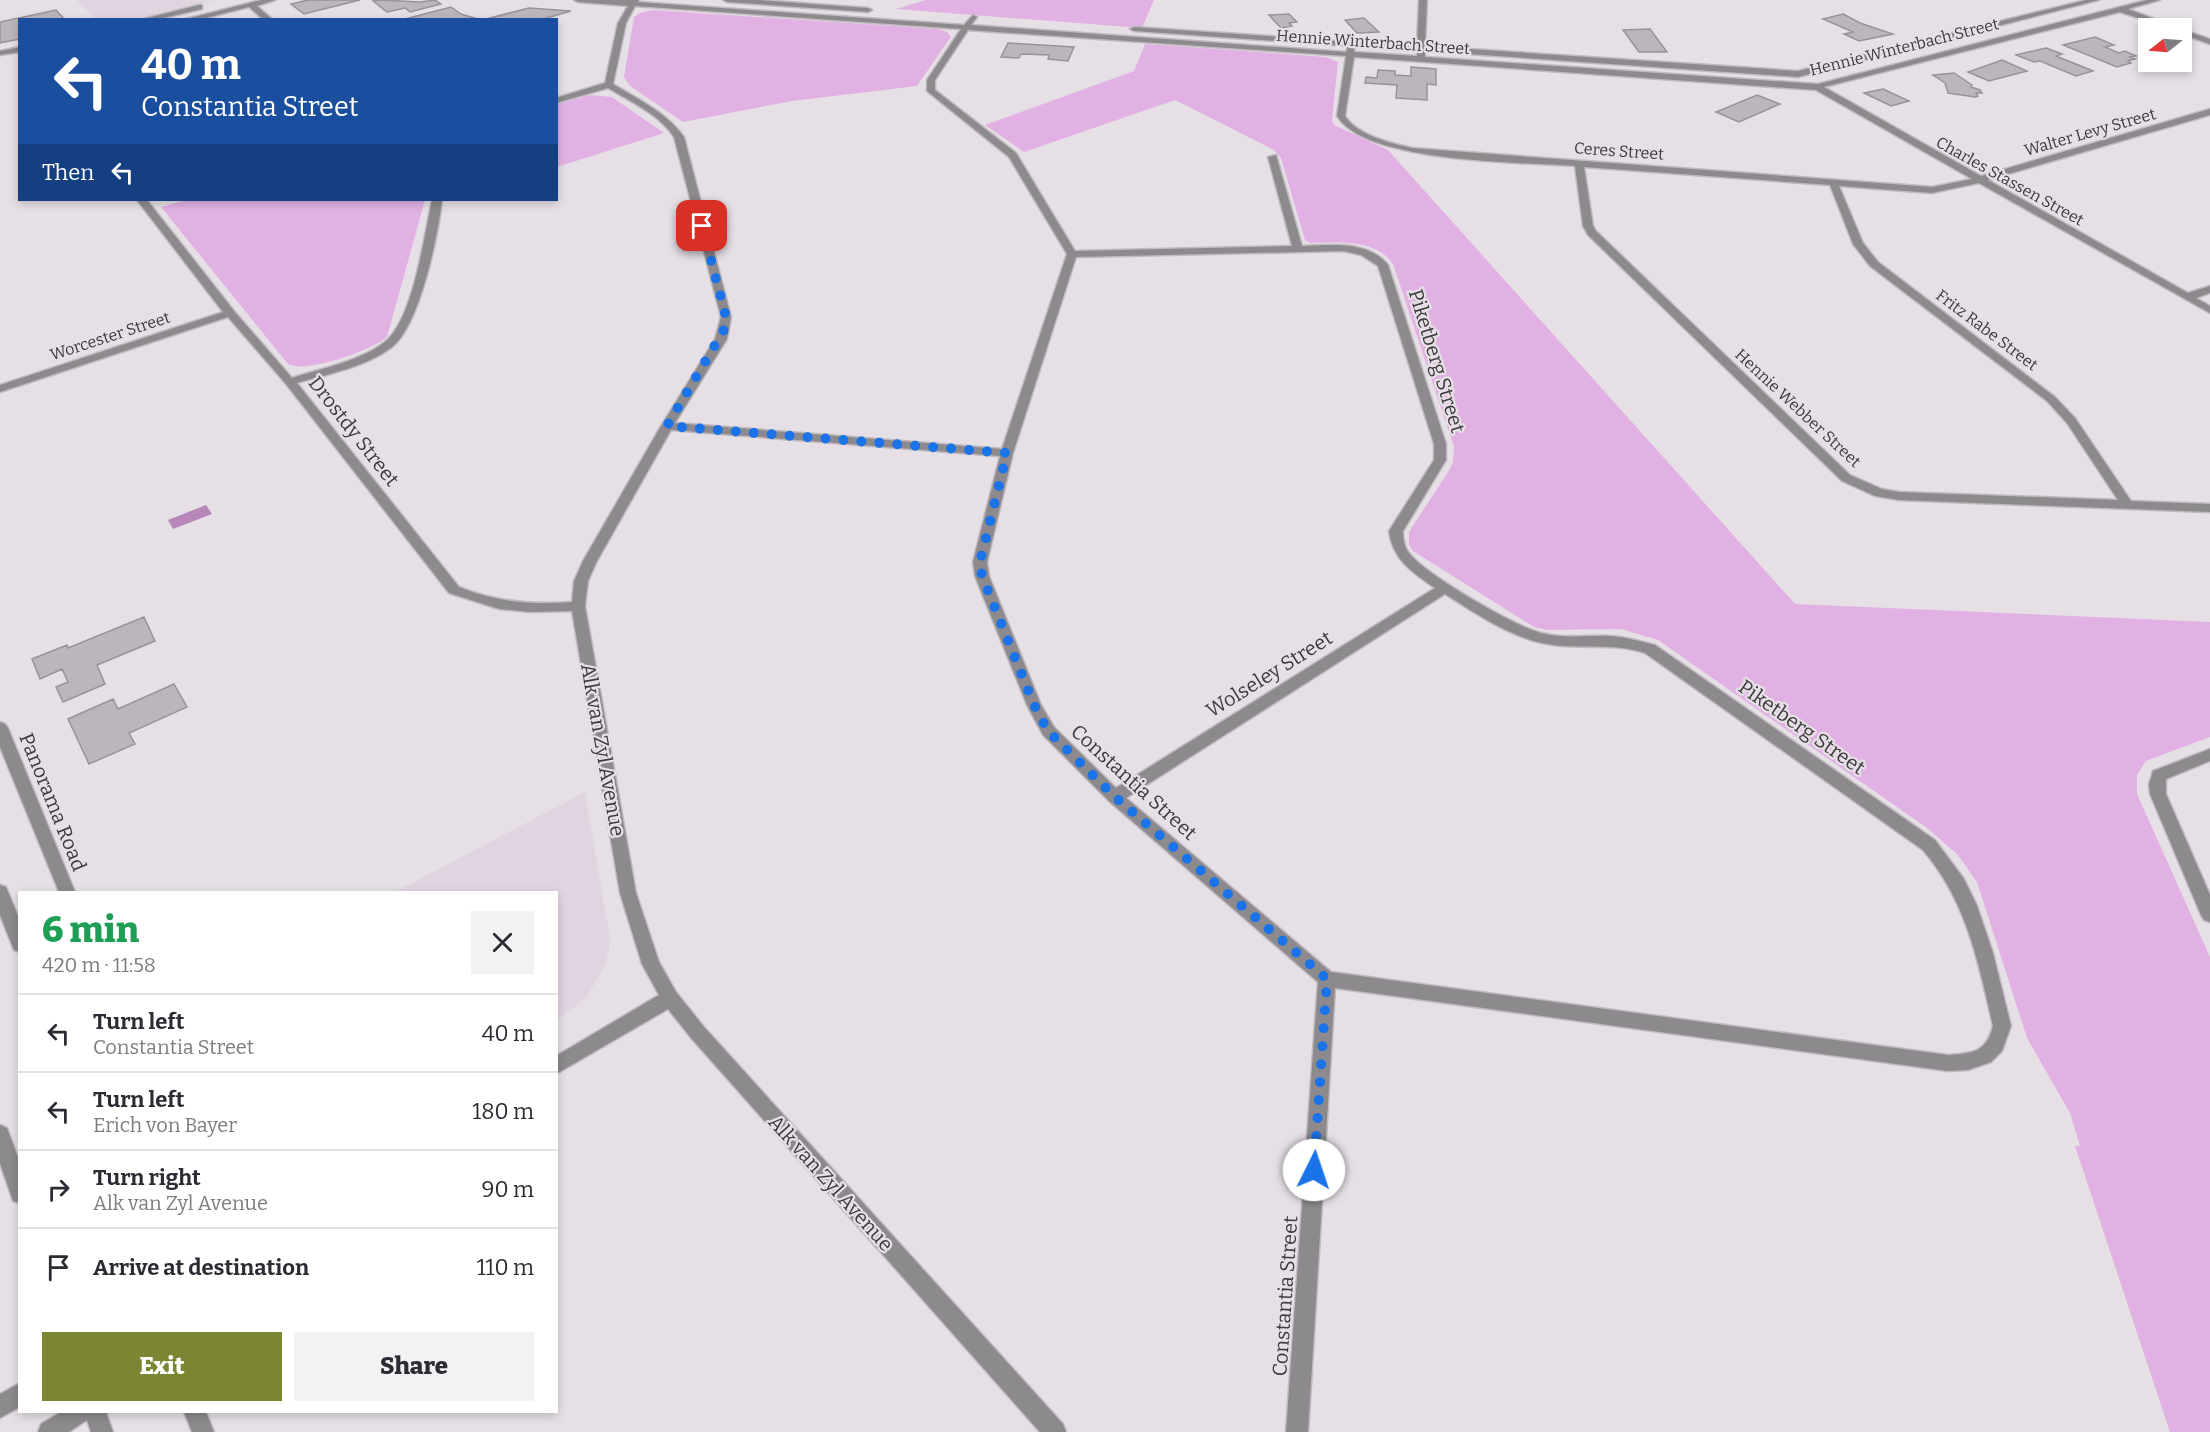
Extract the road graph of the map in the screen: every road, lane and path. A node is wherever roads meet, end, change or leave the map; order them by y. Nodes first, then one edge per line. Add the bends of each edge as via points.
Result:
1 (271, 0) edge
2 (578, 0) edge
3 (727, 0) edge
4 (1423, 0) edge
5 (2096, 0) edge
6 (2156, 0) edge
7 (633, 2) edge
8 (251, 4) junction
9 (206, 5) dead end
10 (2120, 9) junction
11 (880, 11) dead end
12 (152, 18) edge
13 (194, 18) edge
14 (267, 18) edge
15 (2146, 18) edge
16 (971, 20) junction
17 (1130, 29) dead end
18 (2192, 35) edge
19 (2210, 42) edge
20 (1351, 44) junction
21 (18, 48) edge
22 (1420, 49) junction
23 (0, 53) edge
24 (1351, 56) junction
25 (18, 59) edge
26 (1421, 60) junction
27 (10, 61) dead end
28 (1798, 74) junction
29 (609, 85) junction
30 (1816, 87) junction
31 (558, 100) edge
32 (2210, 112) edge
33 (1273, 158) dead end
34 (1579, 163) junction
35 (1978, 180) junction
36 (1833, 182) junction
37 (143, 201) edge
38 (437, 201) edge
39 (1299, 249) junction
40 (1072, 254) junction
41 (2210, 289) edge
42 (2187, 297) junction
43 (2210, 310) edge
44 (230, 313) junction
45 (290, 382) junction
46 (0, 389) edge
47 (667, 426) junction
48 (1007, 453) junction
49 (2127, 504) junction
50 (2210, 508) edge
51 (1446, 587) junction
52 (578, 606) junction
53 (0, 728) edge
54 (2210, 754) edge
55 (1115, 797) junction
56 (67, 891) edge
57 (0, 892) edge
58 (2210, 915) edge
59 (18, 940) edge
60 (1327, 979) junction
61 (670, 998) junction
62 (558, 1065) edge
63 (0, 1134) edge
64 (18, 1188) edge
65 (18, 1395) edge
66 (0, 1407) edge
67 (78, 1413) edge
68 (95, 1413) edge
69 (195, 1413) edge
70 (49, 1432) edge
71 (102, 1432) edge
72 (203, 1432) edge
73 (1055, 1432) edge
74 (1297, 1432) edge

1 - 8 street
2 - 7 street, Hennie Winterbach Street
3 - 11 street
4 - 22 street
5 - 10 street
5 - 28 street, Hennie Winterbach Street
6 - 10 street, Hennie Winterbach Street
7 - 16 street, Hennie Winterbach Street
7 - 29 street via 622,23
8 - 13 street
8 - 14 street
9 - 12 street
10 - 15 street
10 - 30 street, Hennie Winterbach Street
16 - 24 street, Hennie Winterbach Street
16 - 40 street via 931,80 932,91 1013,155
17 - 20 street, Hennie Winterbach Street
18 - 19 street
20 - 22 street, Hennie Winterbach Street
20 - 24 street, Ceres Street
21 - 23 street
22 - 26 street
22 - 28 street, Hennie Winterbach Street
24 - 26 street, Hennie Winterbach Street
24 - 34 street, Ceres Street via 1341,116 1343,122 1356,130 1412,151
25 - 27 street
26 - 30 street, Hennie Winterbach Street
28 - 30 street, Charles Stassen Street
29 - 31 street
29 - 47 street, Alk van Zyl Avenue via 666,122 679,137 726,317 720,339
30 - 35 street, Charles Stassen Street
32 - 35 street, Walter Levy Street
33 - 39 street
34 - 36 street, Ceres Street
34 - 49 street, Hennie Webber Street via 1592,233 1846,478 1871,490 1899,496
35 - 36 street, Ceres Street via 1932,190
35 - 42 street, Charles Stassen Street
36 - 49 street, Fritz Rabe Street via 1864,254 2051,399 2071,421
37 - 44 street, Drostdy Street
38 - 45 street via 401,333 388,345 364,356
39 - 40 street, Piketberg Street
39 - 51 street, Piketberg Street via 1353,249 1383,265 1441,453 1401,520 1397,541 1411,562
40 - 48 street, Constantia Street
41 - 42 street
42 - 43 street, Charles Stassen Street
44 - 45 street, Drostdy Street
44 - 46 street, Worcester Street
45 - 52 street, Drostdy Street via 454,590 511,607
47 - 48 street
47 - 52 street, Alk van Zyl Avenue via 590,561
48 - 55 street, Constantia Street via 982,552 982,576 1048,731
49 - 50 street, Hennie Webber Street
51 - 55 street, Wolseley Street
51 - 60 street, Piketberg Street via 1527,635 1557,641 1616,640 1650,649 1929,844 1966,898 1994,993 2002,1026 2000,1037 1982,1059 1948,1063
52 - 61 street, Alk van Zyl Avenue via 628,893 651,964
53 - 56 street, Panorama Road
54 - 58 street via 2159,775 2157,784
55 - 60 street, Constantia Street
57 - 59 street
60 - 74 street, Constantia Street
61 - 62 street
61 - 73 street, Alk van Zyl Avenue
63 - 64 street
65 - 66 street
67 - 70 street
68 - 71 street
69 - 72 street

